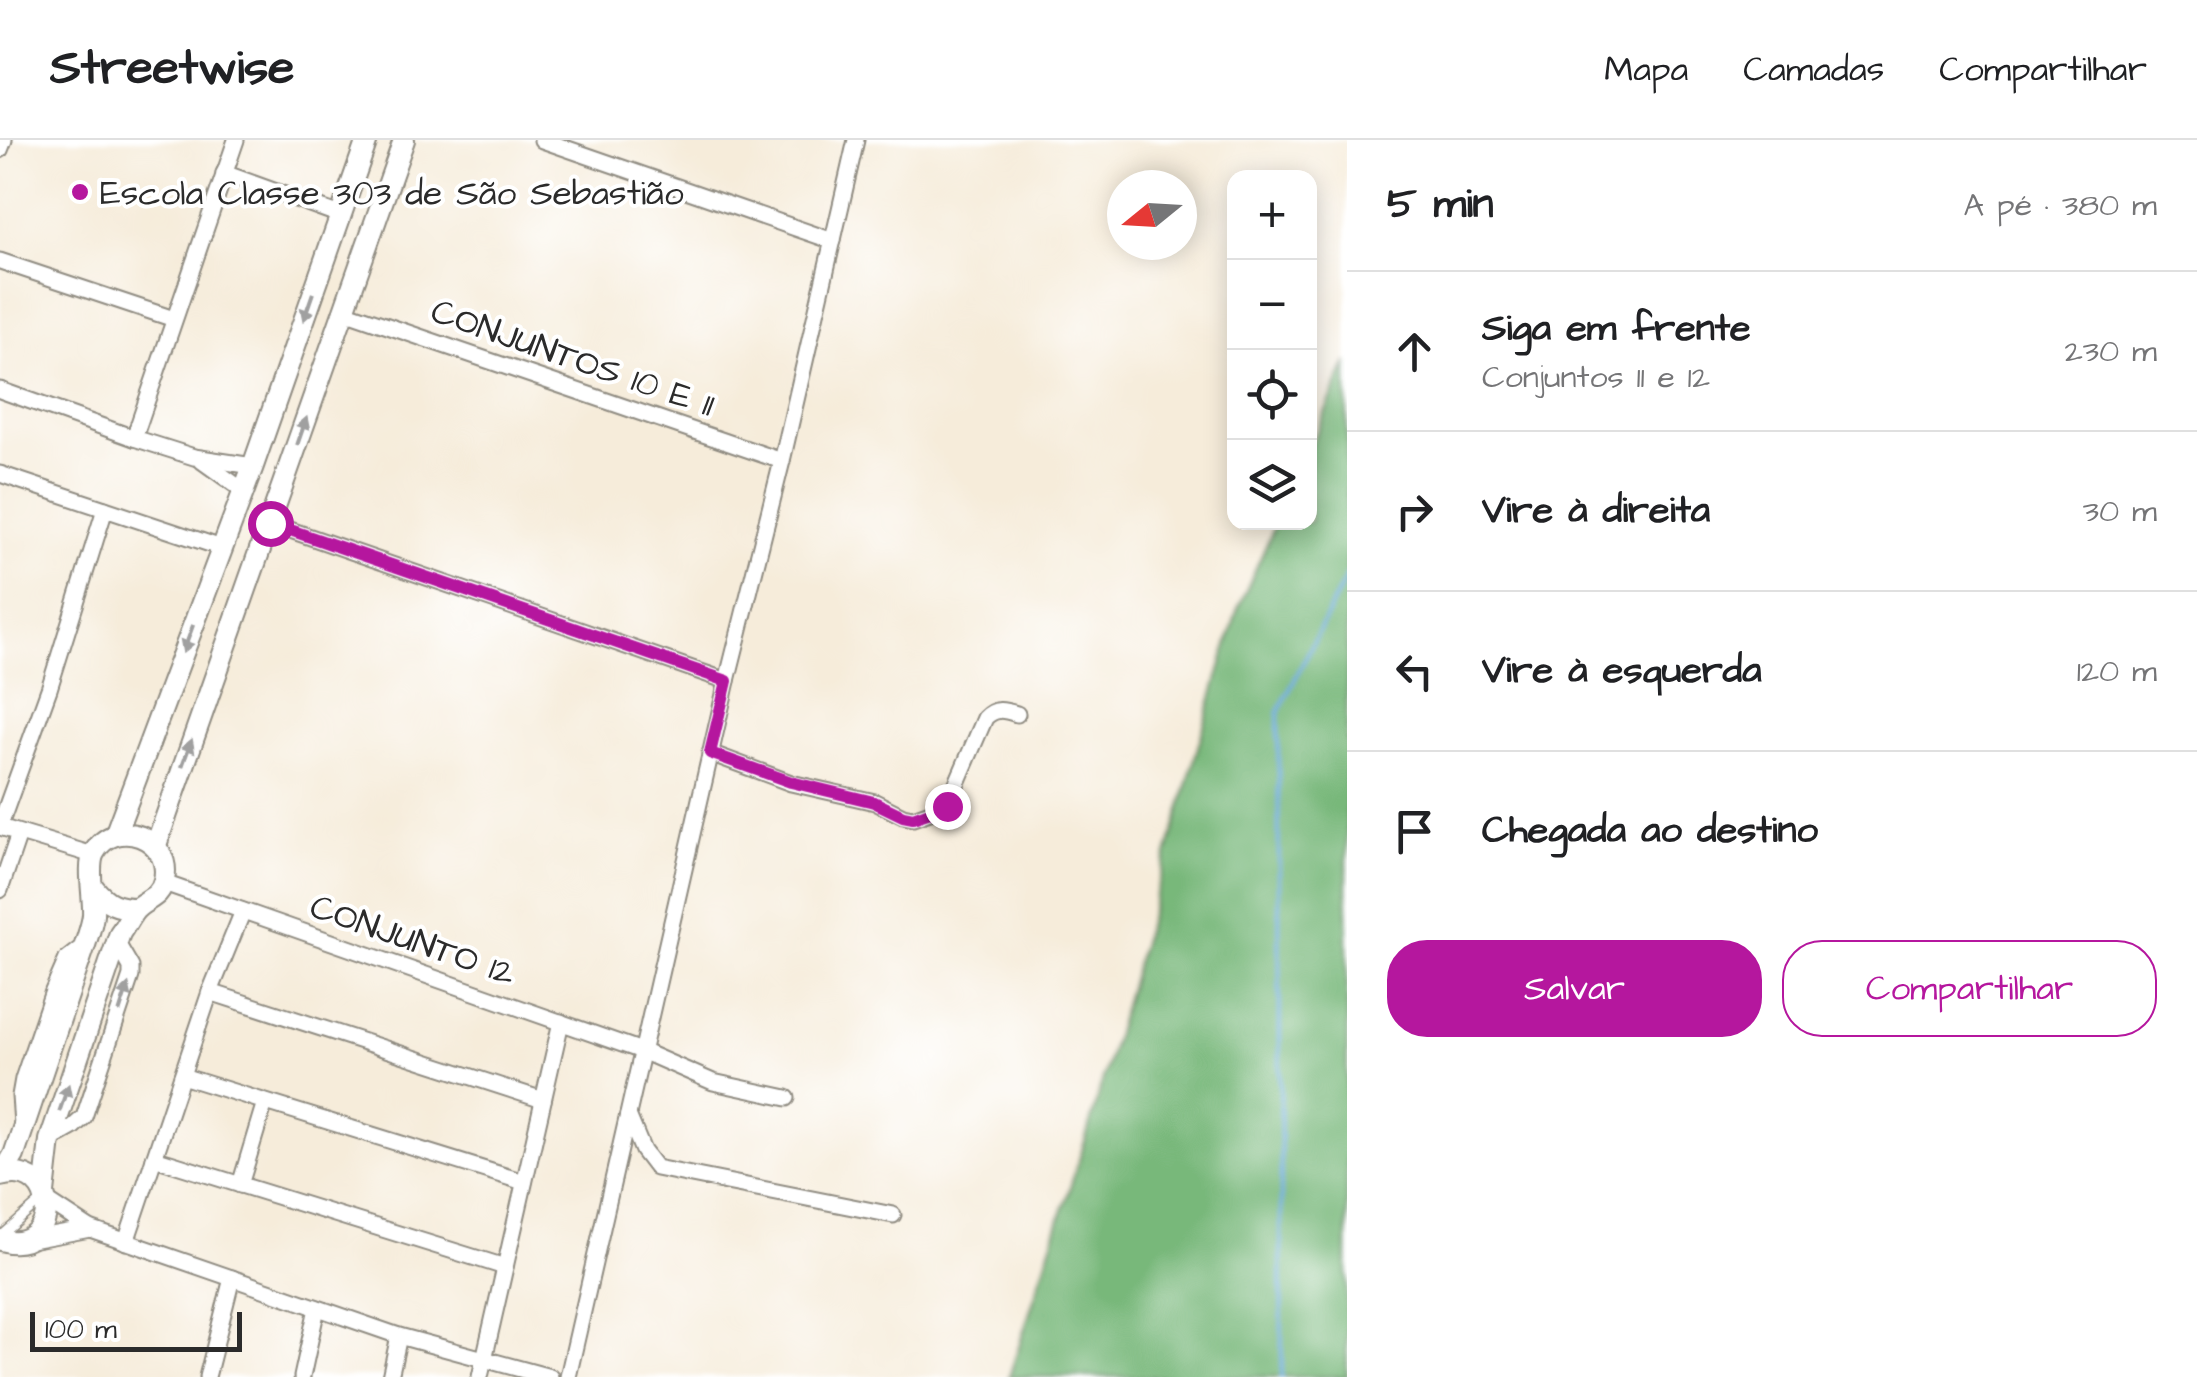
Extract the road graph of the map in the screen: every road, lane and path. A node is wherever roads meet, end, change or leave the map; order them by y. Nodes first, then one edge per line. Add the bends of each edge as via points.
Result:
1 (4, 140) edge
2 (236, 140) edge
3 (404, 140) edge
4 (542, 140) edge
5 (856, 140) edge
6 (365, 146) edge
7 (0, 150) edge
8 (393, 170) junction
9 (224, 173) junction
10 (340, 215) junction
11 (834, 240) junction
12 (0, 261) edge
13 (344, 311) junction
14 (174, 319) junction
15 (0, 390) edge
16 (134, 438) junction
17 (194, 457) junction
18 (782, 461) junction
19 (253, 466) junction
20 (0, 474) edge
21 (244, 491) junction
22 (105, 509) junction
23 (270, 523) junction
24 (222, 548) junction
25 (727, 681) junction
26 (1017, 714) dead end
27 (710, 753) junction
28 (0, 826) edge
29 (20, 834) junction
30 (116, 835) junction
31 (156, 845) junction
32 (93, 855) junction
33 (164, 883) junction
34 (94, 888) junction
35 (0, 890) edge
36 (138, 908) junction
37 (243, 911) junction
38 (210, 992) junction
39 (561, 1022) junction
40 (642, 1050) junction
41 (182, 1076) junction
42 (787, 1098) dead end
43 (544, 1100) junction
44 (265, 1102) junction
45 (628, 1115) junction
46 (154, 1158) junction
47 (1, 1176) edge
48 (524, 1182) junction
49 (240, 1185) junction
50 (45, 1197) junction
51 (893, 1215) dead end
52 (90, 1229) junction
53 (0, 1238) edge
54 (24, 1241) junction
55 (126, 1242) junction
56 (505, 1267) junction
57 (232, 1278) junction
58 (317, 1308) junction
59 (398, 1336) junction
60 (484, 1359) junction
61 (208, 1377) edge
62 (302, 1377) edge
63 (390, 1377) edge
64 (480, 1377) edge
65 (550, 1377) edge
66 (568, 1377) edge

1 - 7 street
2 - 9 street
3 - 8 street
4 - 11 street
5 - 11 street
6 - 8 street
6 - 10 street
8 - 13 street
9 - 10 street
9 - 14 street
10 -> 19 street
11 - 18 street
12 - 14 street
13 - 18 street, CONJUNTOS 10 E 11
23 -> 13 street
14 - 16 street
15 - 16 street
16 - 17 street
17 - 19 street
17 - 21 street
18 - 25 street
19 - 21 street
20 - 22 street
21 - 24 street
22 - 24 street
22 - 28 street
23 - 25 street
31 -> 23 street
24 -> 30 street
25 - 27 street
26 - 27 street via 990,712 947,806 913,818
27 - 40 street
28 - 29 street
29 - 32 street
29 - 35 street
30 - 31 street via 144,836
30 - 32 street
31 - 33 street via 165,863
32 - 34 street
33 - 36 street
33 - 37 street, CONJUNTO 12
34 - 36 street via 120,908
34 - 47 street via 85,945 14,1155
50 -> 36 street via 50,1140 120,933
37 - 38 street
37 - 39 street, CONJUNTO 12
38 - 41 street
38 - 43 street
39 - 40 street, CONJUNTO 12
39 - 43 street
40 - 42 street, CONJUNTO 12 via 712,1082
40 - 45 street
41 - 44 street
41 - 46 street
43 - 48 street
44 - 48 street
44 - 49 street
45 - 51 street via 656,1168
45 - 66 street
46 - 49 street
46 - 55 street
47 - 50 street via 31,1179
48 - 56 street
49 - 56 street
50 - 52 street
50 - 53 lane
50 - 54 street via 43,1225
52 - 54 street
52 - 55 street
53 - 54 street
55 - 57 street
56 - 60 street
57 - 58 street
57 - 61 street
58 - 59 street
58 - 62 street
59 - 60 street
59 - 63 street
60 - 64 street
60 - 65 street

